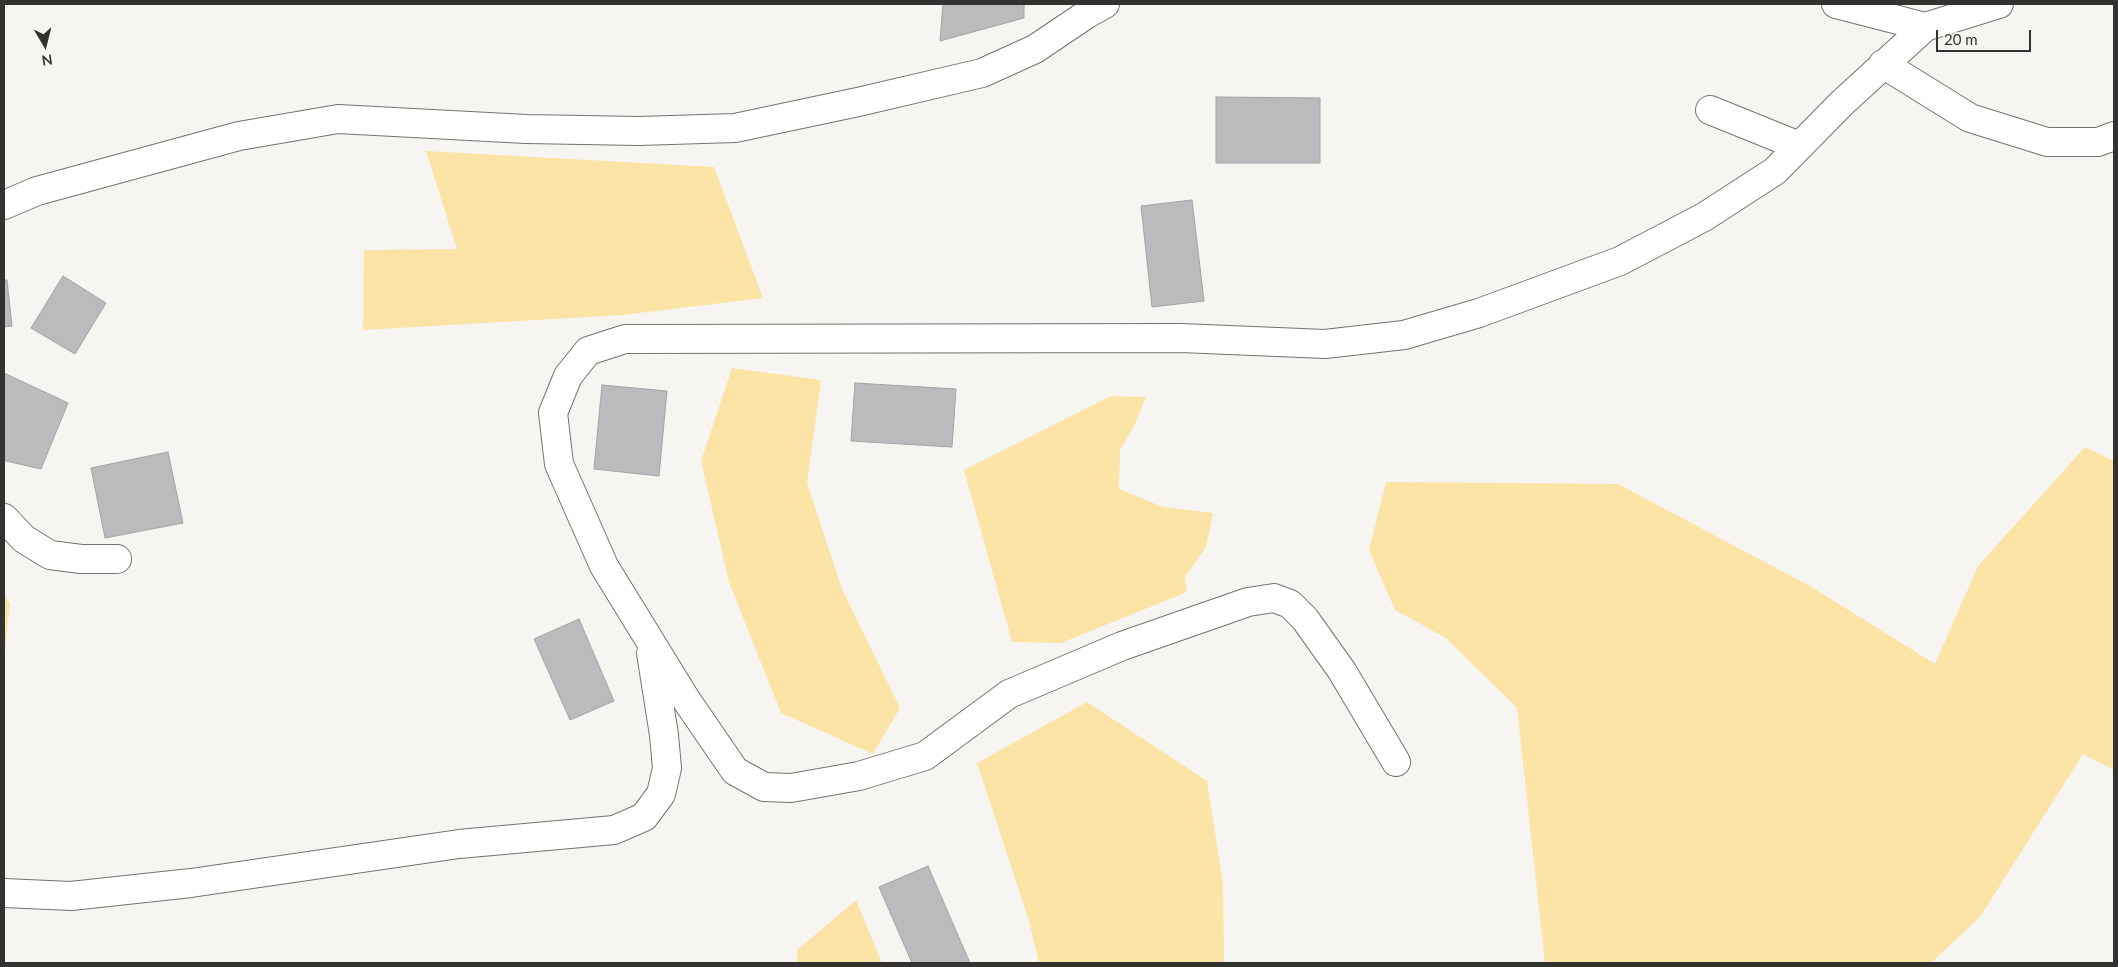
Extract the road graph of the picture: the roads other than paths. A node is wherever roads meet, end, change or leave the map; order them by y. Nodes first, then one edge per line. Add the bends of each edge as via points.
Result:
1 (1836, 4) edge
2 (1999, 4) edge
3 (1088, 7) edge
4 (1925, 27) junction
5 (1884, 64) junction
6 (1710, 110) dead end
7 (2114, 136) edge
8 (1799, 146) junction
9 (4, 205) edge
10 (4, 518) edge
11 (117, 559) dead end
12 (649, 640) junction
13 (1396, 762) dead end
14 (4, 893) edge

1 - 4 street
2 - 4 street
3 - 9 street via 1035,49 982,73 735,128 639,131 526,129 338,119 239,136 37,191
4 - 5 street
5 - 7 street via 1970,118 2047,142 2098,142
5 - 8 street
6 - 8 street
8 - 12 street via 1775,171 1704,217 1620,261 1479,314 1404,335 1324,344 1181,338 625,339 588,351 568,376 553,413 559,464 604,566
10 - 11 street via 24,539 50,555 81,560
12 - 13 street via 735,771 764,787 792,788 859,776 925,756 1009,694 1122,646 1248,602 1274,598 1290,604 1305,619 1342,671
12 - 14 street via 667,768 661,794 644,817 614,830 459,844 191,883 71,896

